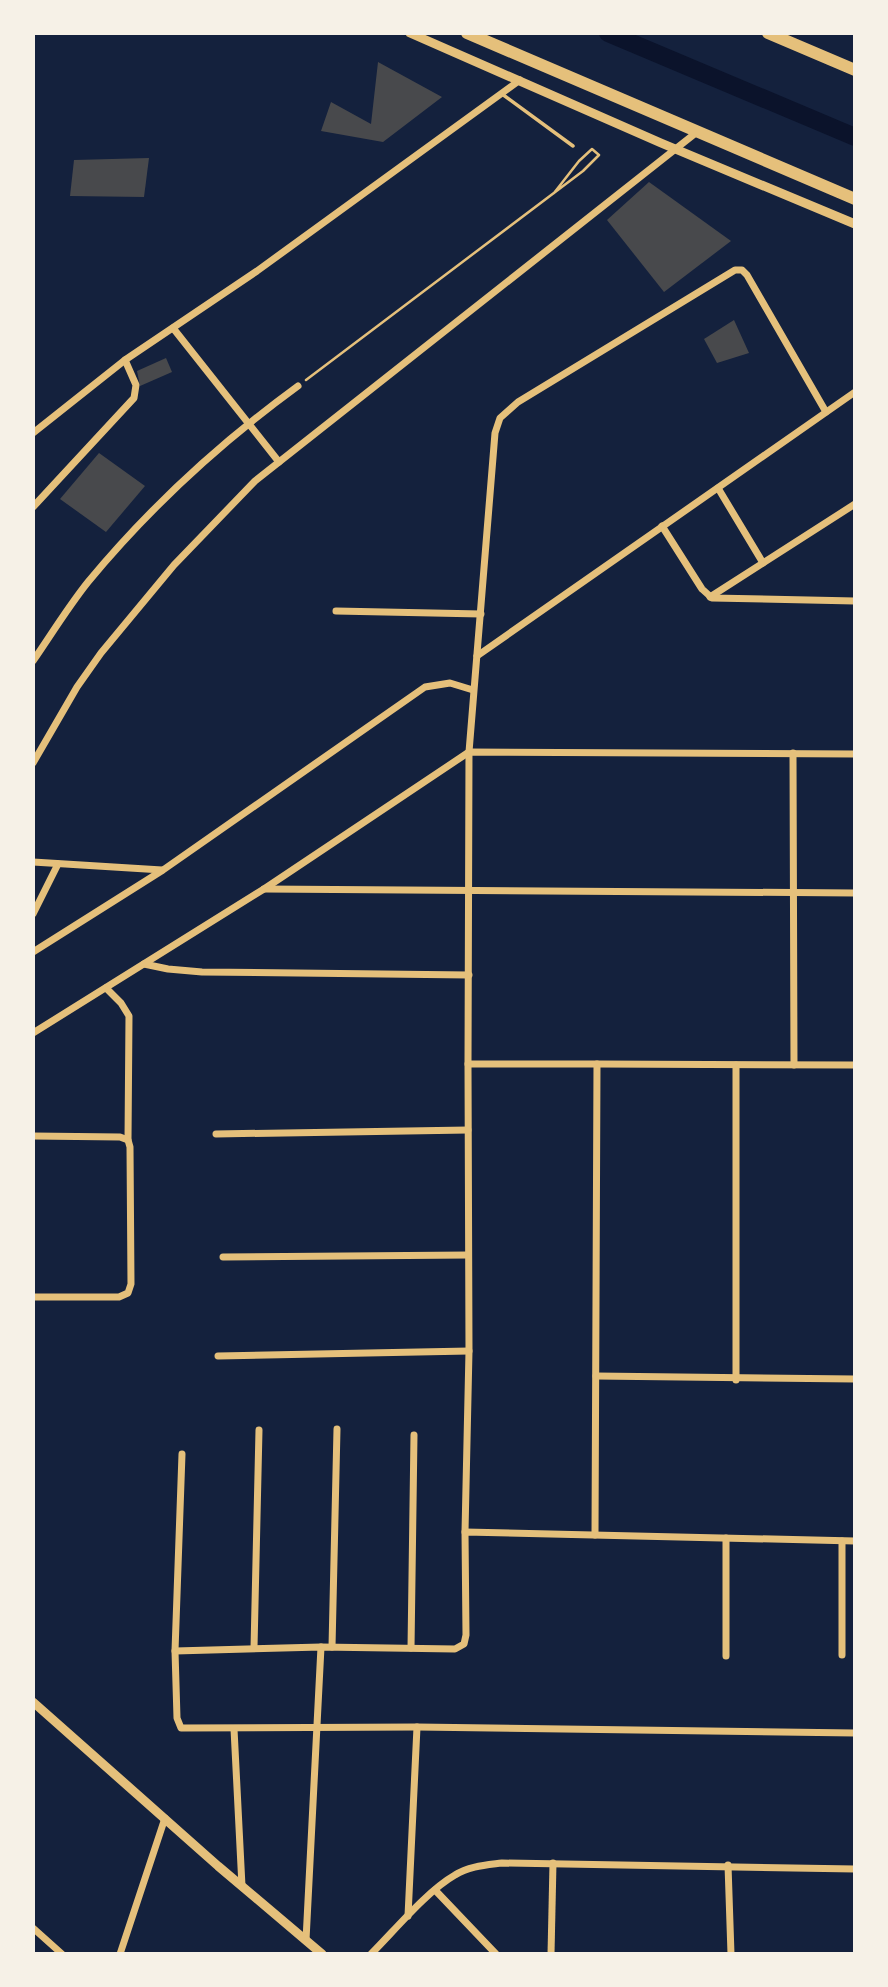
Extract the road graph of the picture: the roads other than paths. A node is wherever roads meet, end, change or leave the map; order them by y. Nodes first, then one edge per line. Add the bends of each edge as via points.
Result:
1 (410, 33) edge
2 (467, 33) edge
3 (768, 33) edge
4 (855, 69) edge
5 (520, 80) junction
6 (502, 94) junction
7 (694, 131) junction
8 (573, 146) dead end
9 (675, 149) junction
10 (855, 199) edge
11 (855, 224) edge
12 (173, 328) junction
13 (125, 360) junction
14 (298, 386) road end
15 (855, 392) edge
16 (825, 412) junction
17 (249, 422) junction
18 (33, 433) edge
19 (279, 461) junction
20 (718, 488) junction
21 (855, 504) edge
22 (33, 507) edge
23 (662, 526) junction
24 (763, 563) junction
25 (710, 597) junction
26 (855, 601) edge
27 (336, 611) dead end
28 (481, 614) junction
29 (477, 656) junction
30 (33, 661) edge
31 (473, 690) junction
32 (469, 752) junction
33 (793, 753) junction
34 (855, 754) edge
35 (33, 763) edge
36 (33, 862) edge
37 (58, 864) junction
38 (163, 870) junction
39 (264, 889) junction
40 (469, 889) junction
41 (792, 893) junction
42 (855, 893) edge
43 (33, 914) edge
44 (33, 952) edge
45 (144, 964) junction
46 (469, 975) junction
47 (106, 988) junction
48 (33, 1033) edge
49 (468, 1064) junction
50 (597, 1064) junction
51 (736, 1065) junction
52 (794, 1065) junction
53 (855, 1065) edge
54 (468, 1130) junction
55 (216, 1133) dead end
56 (33, 1136) edge
57 (128, 1140) junction
58 (468, 1255) junction
59 (223, 1257) dead end
60 (33, 1297) edge
61 (469, 1351) junction
62 (218, 1356) dead end
63 (596, 1376) junction
64 (855, 1379) edge
65 (736, 1380) junction
66 (337, 1429) dead end
67 (259, 1430) dead end
68 (414, 1435) dead end
69 (182, 1454) dead end
70 (465, 1532) junction
71 (595, 1535) junction
72 (726, 1538) junction
73 (842, 1541) junction
74 (855, 1541) edge
75 (254, 1647) junction
76 (321, 1647) junction
77 (332, 1647) junction
78 (411, 1648) junction
79 (175, 1651) junction
80 (842, 1655) dead end
81 (726, 1656) dead end
82 (35, 1706) edge
83 (317, 1727) junction
84 (417, 1727) junction
85 (234, 1728) junction
86 (855, 1733) edge
87 (165, 1818) junction
88 (553, 1863) junction
89 (727, 1866) junction
90 (855, 1869) edge
91 (242, 1886) junction
92 (435, 1890) junction
93 (408, 1916) junction
94 (33, 1928) edge
95 (306, 1940) junction
96 (62, 1954) edge
97 (120, 1954) edge
98 (322, 1954) edge
99 (371, 1954) edge
100 (496, 1954) edge
101 (551, 1954) edge
102 (731, 1954) edge

1 - 5 street
2 - 7 highway
3 - 4 highway
5 - 6 street
5 - 9 street
6 - 8 lane
6 - 12 street
7 - 9 street
7 - 10 highway
9 - 11 street
9 - 19 street
12 - 13 street
12 - 17 street
13 - 18 street
13 - 22 street via 136,385 134,398
14 - 17 street
15 - 16 street
16 - 20 street
16 - 28 street via 747,275 742,270 729,273 518,402 500,418 495,433
17 - 19 street
17 - 30 street via 142,520 86,584
19 - 35 street via 225,510 127,621 77,687
20 - 23 street
20 - 24 street
21 - 24 street
23 - 25 street
23 - 29 street
24 - 25 street
25 - 26 street
27 - 28 street
28 - 29 street
29 - 31 street
31 - 32 street
31 - 38 street via 450,682 425,687
32 - 33 street
32 - 39 street
32 - 40 street
33 - 34 street
33 - 41 street
36 - 37 street
37 - 38 street
37 - 43 street
38 - 44 street
39 - 40 street
39 - 45 street
40 - 41 street
40 - 46 street
41 - 42 street
41 - 52 street
45 - 46 street via 202,972
45 - 47 street
46 - 49 street
47 - 48 street
47 - 57 street via 129,1016
49 - 50 street
49 - 54 street
50 - 51 street
50 - 63 street
51 - 52 street
51 - 65 street
52 - 53 street
54 - 55 street
54 - 58 street
56 - 57 street
57 - 60 street via 128,1293 119,1297
58 - 59 street
58 - 61 street
61 - 62 street
61 - 70 street
63 - 65 street
63 - 71 street
64 - 65 street
66 - 77 street
67 - 75 street
68 - 78 street
69 - 79 street
70 - 71 street
70 - 78 street via 464,1644 455,1649
71 - 72 street
72 - 73 street
72 - 81 street
73 - 74 street
73 - 80 street
75 - 76 street
75 - 79 street
76 - 77 street
76 - 83 street
77 - 78 street
79 - 85 street via 181,1728
82 - 87 street
83 - 84 street
83 - 85 street
83 - 95 street
84 - 86 street
84 - 93 street
85 - 91 street
87 - 91 street
87 - 97 street
88 - 89 street
88 - 92 street via 478,1866 456,1874
88 - 101 street
89 - 90 street
89 - 102 street
91 - 95 street
92 - 93 street
92 - 100 street
93 - 99 street
94 - 96 street
95 - 98 street

